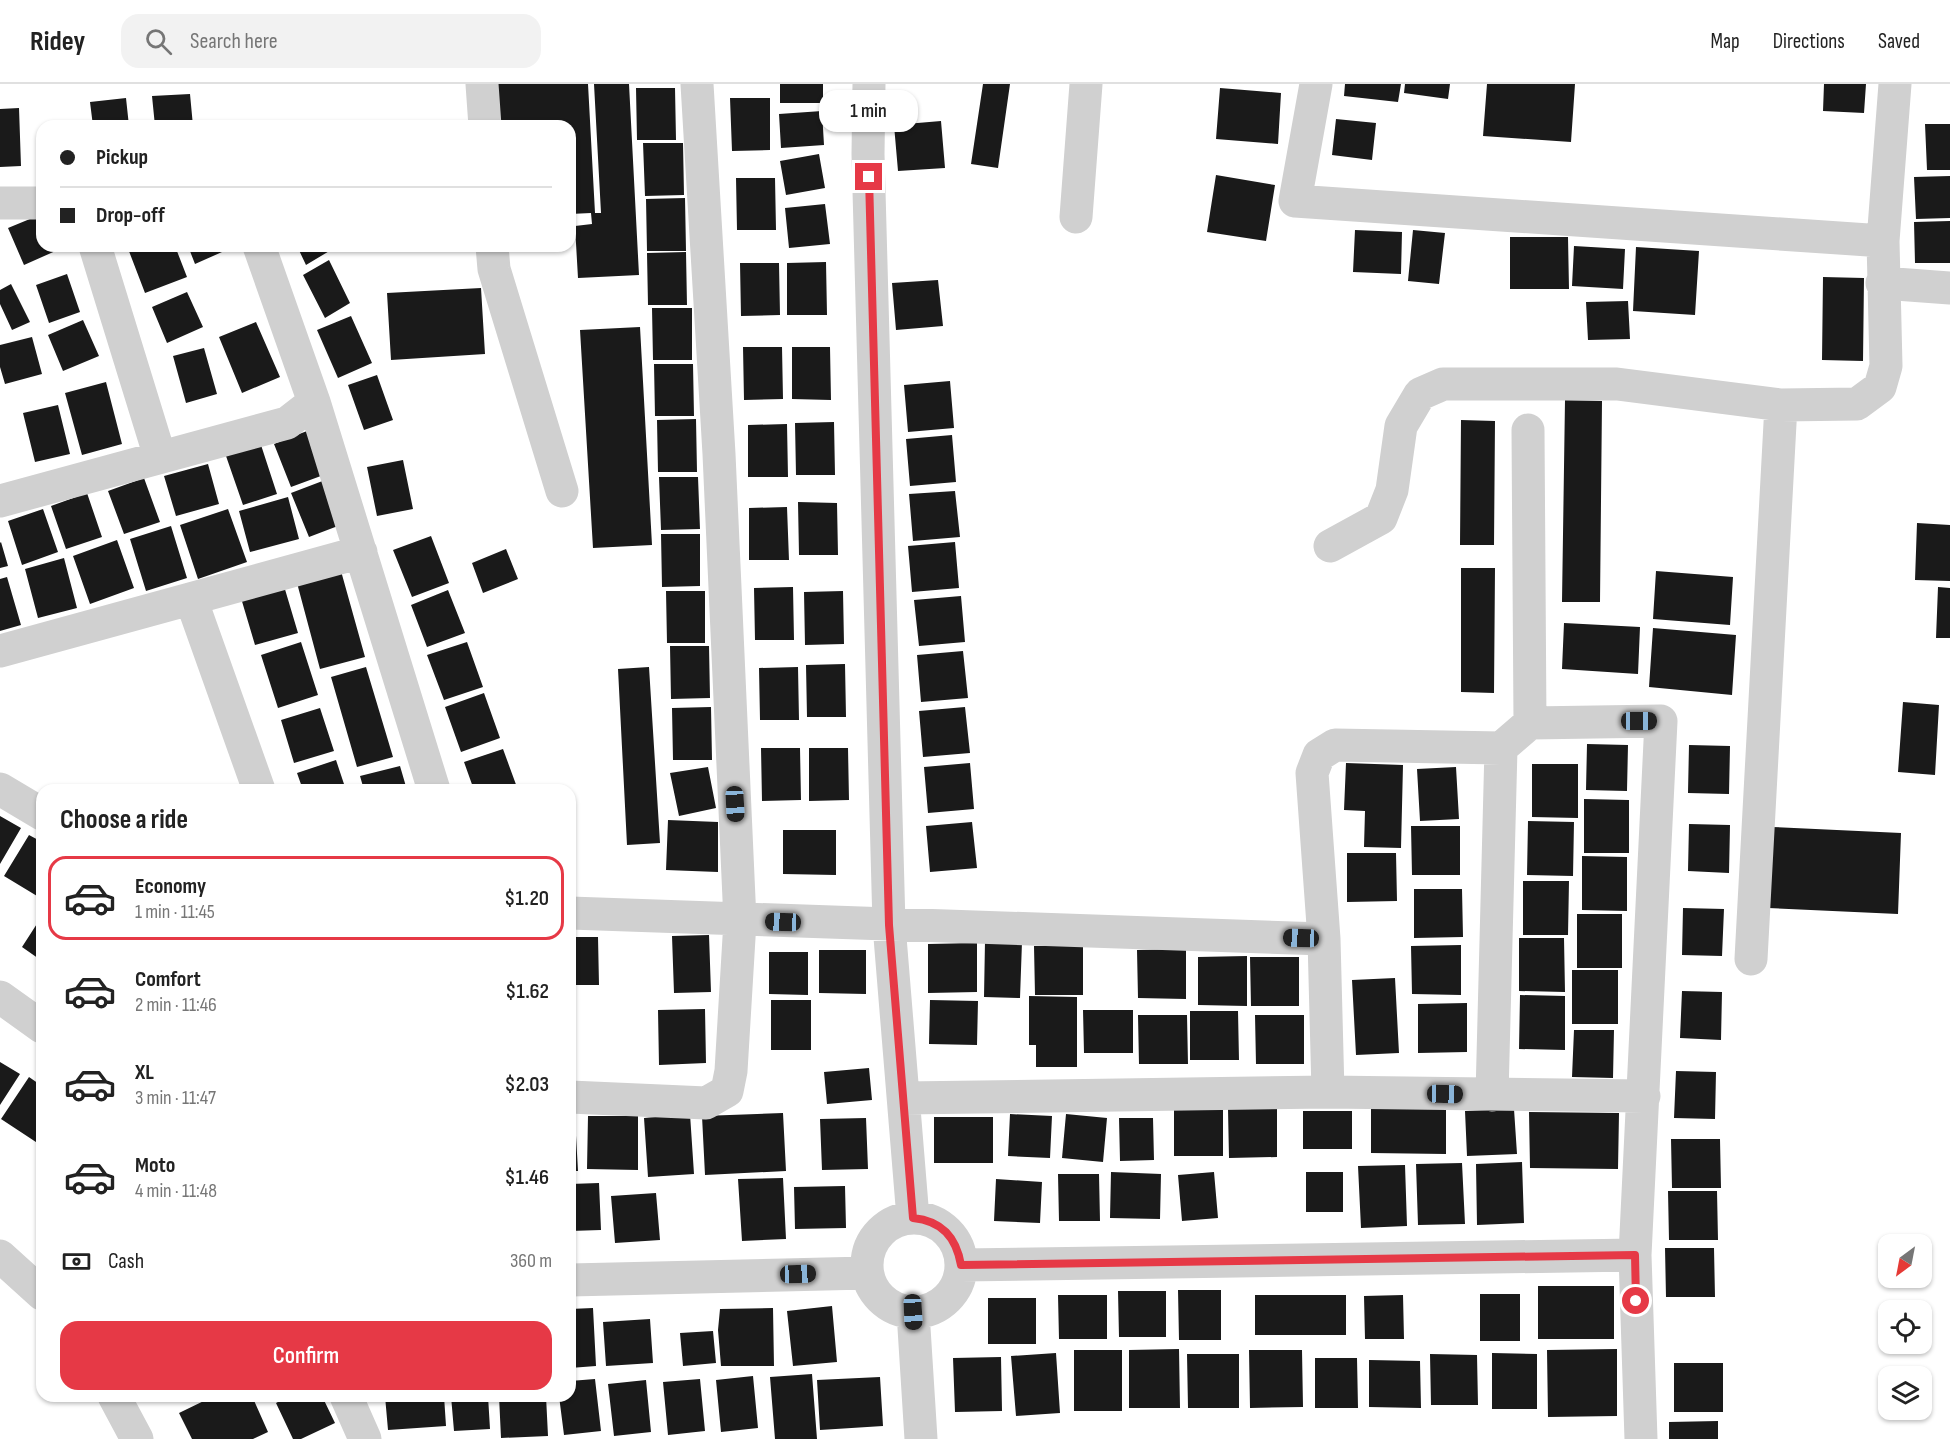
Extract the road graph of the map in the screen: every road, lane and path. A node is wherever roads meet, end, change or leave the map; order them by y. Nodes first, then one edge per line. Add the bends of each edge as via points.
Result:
1 (482, 84) edge
2 (697, 84) edge
3 (869, 84) edge
4 (1086, 84) edge
5 (1316, 84) edge
6 (1895, 84) edge
7 (485, 120) edge
8 (0, 203) edge
9 (36, 203) edge
10 (1076, 216) dead end
11 (1883, 241) junction
12 (97, 252) edge
13 (260, 252) edge
14 (493, 252) edge
15 (1882, 283) junction
16 (1950, 288) edge
17 (314, 402) junction
18 (1781, 405) junction
19 (1528, 430) dead end
20 (160, 457) junction
21 (562, 491) dead end
22 (2, 495) edge
23 (1330, 546) dead end
24 (361, 552) junction
25 (191, 599) junction
26 (0, 651) edge
27 (1530, 723) junction
28 (1501, 748) junction
29 (257, 784) edge
30 (432, 784) edge
31 (0, 789) edge
32 (36, 810) edge
33 (576, 913) edge
34 (740, 921) junction
35 (889, 925) junction
36 (1324, 939) junction
37 (1751, 958) dead end
38 (0, 997) edge
39 (36, 1024) edge
40 (1328, 1092) junction
41 (1492, 1095) junction
42 (576, 1096) edge
43 (1644, 1096) junction
44 (904, 1098) junction
45 (913, 1218) junction
46 (1635, 1255) junction
47 (0, 1256) edge
48 (961, 1265) junction
49 (867, 1273) junction
50 (576, 1280) edge
51 (36, 1289) edge
52 (913, 1312) junction
53 (117, 1402) edge
54 (349, 1402) edge
55 (137, 1439) edge
56 (365, 1439) edge
57 (921, 1439) edge
58 (1641, 1439) edge

1 - 7 street
2 - 34 street
3 - 35 street
4 - 10 street
5 - 11 street via 1295,201
6 - 11 street
8 - 9 street
11 - 15 street
12 - 20 street
13 - 17 street
14 - 21 street via 494,269
15 - 16 street
15 - 18 street via 1886,366 1880,387 1857,404
17 - 20 street via 287,423
17 - 24 street
18 - 23 street via 1617,384 1443,384 1420,394 1401,426 1392,489 1381,518
18 - 37 street
19 - 27 street
20 - 22 street
24 - 25 street
24 - 30 street
25 - 26 street
25 - 29 street
27 - 28 street
27 - 43 street via 1661,721
28 - 36 street via 1335,745 1319,755 1312,773
28 - 41 street
31 - 32 street
33 - 34 street
34 - 35 street
34 - 42 street via 727,1091 706,1103
35 - 36 street
35 - 44 street
36 - 40 street
38 - 39 street
40 - 41 street
40 - 44 street
41 - 43 street
43 - 46 street
44 - 45 street
45 - 48 street via 927,1220 952,1237
45 - 49 street via 883,1229 867,1257
46 - 48 street
46 - 58 street
47 - 51 street
48 - 52 street via 957,1283 947,1299 932,1309
49 - 50 street
49 - 52 street via 875,1293 892,1307
52 - 57 street
53 - 55 street
54 - 56 street

